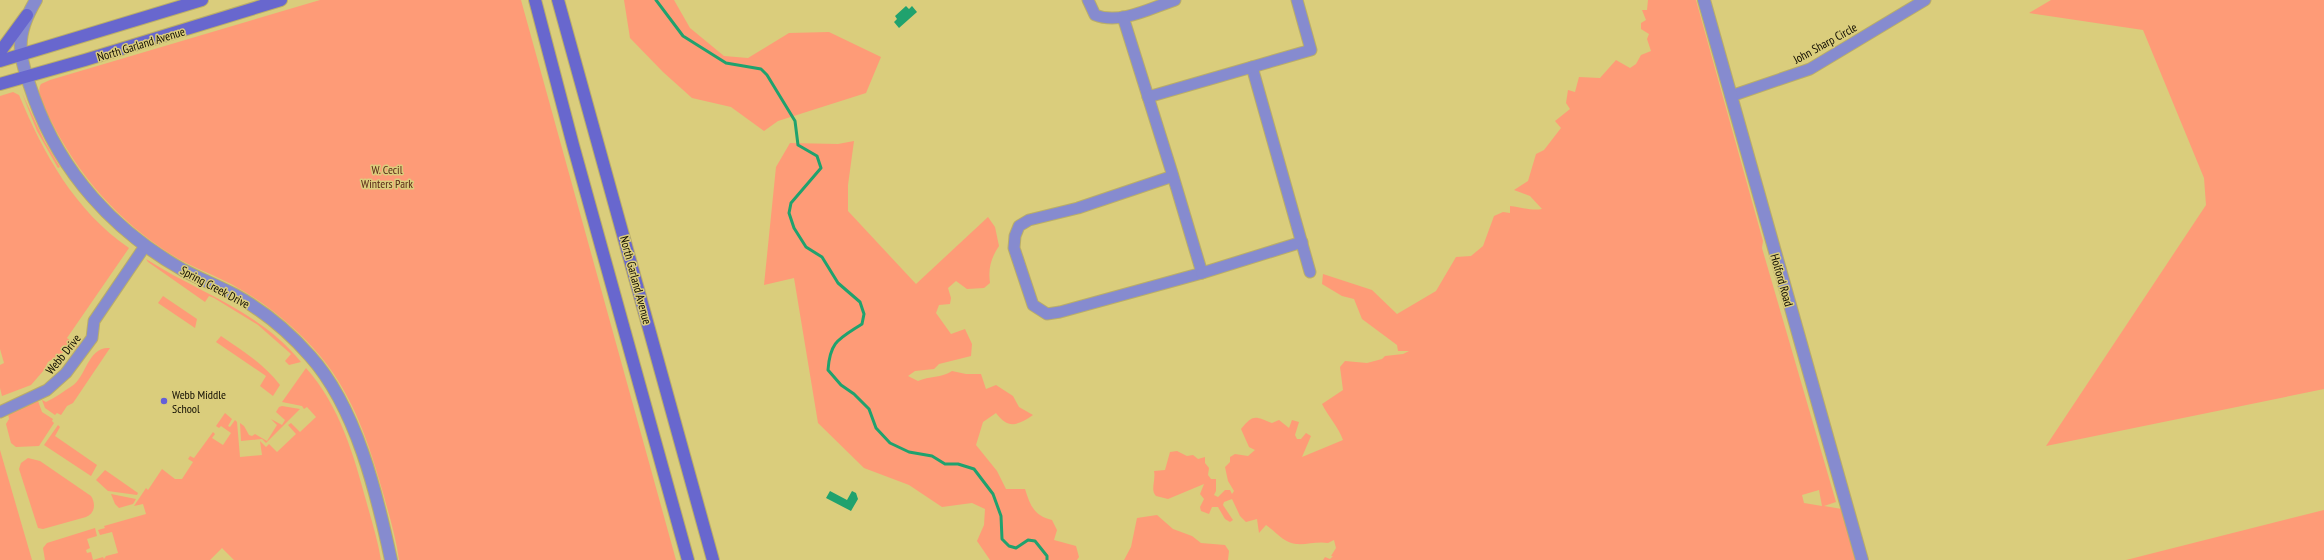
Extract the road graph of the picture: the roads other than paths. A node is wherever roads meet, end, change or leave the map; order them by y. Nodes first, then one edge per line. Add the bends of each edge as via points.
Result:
1 (36, 0) edge
2 (202, 0) edge
3 (281, 0) edge
4 (535, 0) edge
5 (558, 0) edge
6 (1088, 0) edge
7 (1175, 0) edge
8 (1297, 0) edge
9 (1704, 0) edge
10 (1925, 0) edge
11 (252, 5) edge
12 (27, 15) junction
13 (1123, 17) junction
14 (0, 52) edge
15 (20, 55) junction
16 (0, 61) edge
17 (1252, 67) junction
18 (26, 76) junction
19 (0, 84) edge
20 (1731, 96) junction
21 (1148, 97) junction
22 (1173, 176) junction
23 (1302, 242) junction
24 (145, 246) junction
25 (1310, 272) dead end
26 (1202, 273) junction
27 (0, 412) edge
28 (391, 560) edge
29 (688, 560) edge
30 (713, 560) edge
31 (1862, 560) edge

1 - 12 street, Spring Creek Drive
2 - 15 main road, North Garland Avenue
3 - 11 main road, North Garland Avenue
4 - 29 main road, North Garland Avenue
5 - 30 main road, North Garland Avenue
6 - 13 street via 1095,15 1106,19
7 - 13 street
8 - 17 street via 1311,50
9 - 20 street, Holford Road
10 - 20 street, John Sharp Circle via 1810,69
11 - 18 main road, North Garland Avenue
12 - 14 main road
12 - 15 street, Spring Creek Drive via 20,36
13 - 21 street
15 - 16 main road, North Garland Avenue
15 - 18 street, Spring Creek Drive
17 - 21 street
17 - 23 street
18 - 19 main road, North Garland Avenue
18 - 24 street, Spring Creek Drive via 42,121 72,171 107,214
20 - 31 street, Holford Road
21 - 22 street
22 - 26 street
22 - 26 street via 1078,208 1029,220 1019,226 1014,248 1034,305 1047,314
23 - 25 street
23 - 26 street
24 - 27 street, Webb Drive via 94,321 92,338 55,384 38,395
24 - 28 street, Spring Creek Drive via 184,271 253,307 277,325 311,357 337,395 360,446

